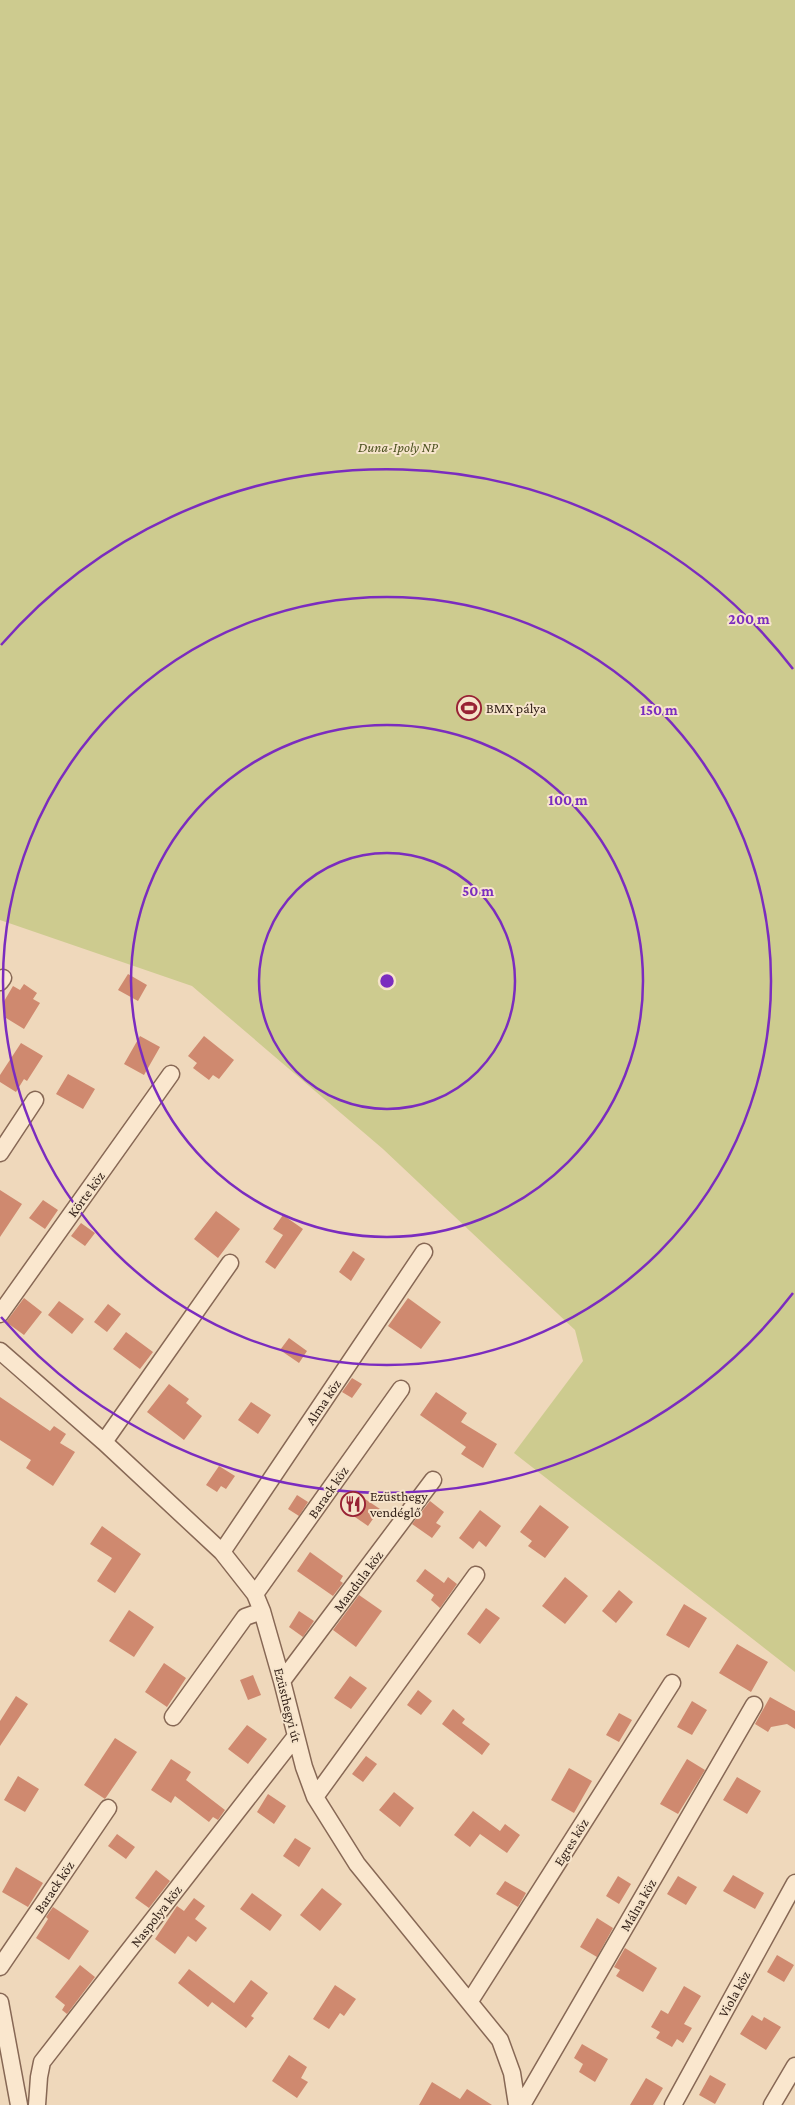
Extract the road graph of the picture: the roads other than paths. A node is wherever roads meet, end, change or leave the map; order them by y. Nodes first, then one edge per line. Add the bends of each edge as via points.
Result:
1 (171, 1074) dead end
2 (36, 1100) dead end
3 (0, 1153) edge
4 (424, 1252) dead end
5 (230, 1263) dead end
6 (0, 1314) edge
7 (0, 1351) edge
8 (401, 1389) dead end
9 (104, 1442) junction
10 (433, 1480) dead end
11 (222, 1552) junction
12 (476, 1575) dead end
13 (255, 1594) junction
14 (262, 1611) junction
15 (282, 1681) junction
16 (672, 1683) dead end
17 (754, 1705) dead end
18 (173, 1717) dead end
19 (296, 1736) junction
20 (315, 1797) junction
21 (108, 1808) dead end
22 (795, 1883) edge
23 (0, 1966) edge
24 (470, 2001) junction
25 (0, 2002) edge
26 (795, 2066) edge
27 (20, 2105) edge
28 (38, 2105) edge
29 (517, 2105) edge
30 (522, 2105) edge
31 (673, 2105) edge
32 (772, 2105) edge

1 - 6 street, Körte köz
2 - 3 street
4 - 11 street, Alma köz
5 - 9 street
7 - 9 street, Ezüsthegyi út
8 - 13 street, Barack köz
9 - 11 street, Ezüsthegyi út
10 - 15 street, Mandula köz
11 - 13 street, Ezüsthegyi út
12 - 20 street
13 - 14 street, Ezüsthegyi út
14 - 15 street, Ezüsthegyi út
14 - 18 street via 245,1617
15 - 19 street, Ezüsthegyi út
16 - 24 street, Egres köz
17 - 30 street, Málna köz
19 - 20 street, Ezüsthegyi út
19 - 28 street, Naspolya köz via 42,2062 38,2077
20 - 24 street, Ezüsthegyi út via 357,1864
21 - 23 street, Barack köz
22 - 31 street, Viola köz
24 - 29 street, Ezüsthegyi út via 500,2040 507,2055
25 - 27 street
26 - 32 street

